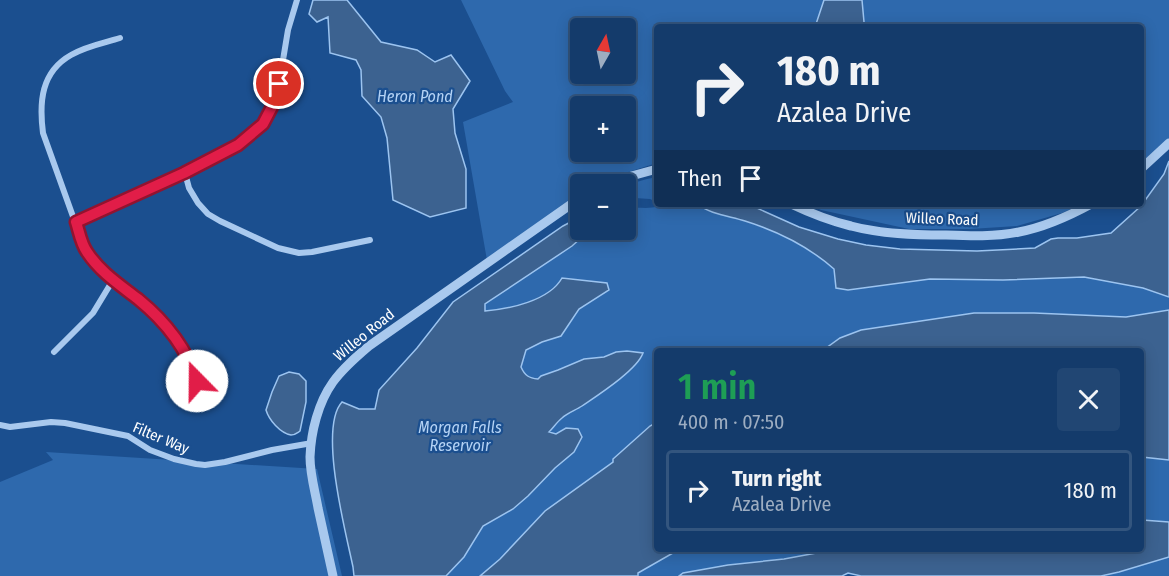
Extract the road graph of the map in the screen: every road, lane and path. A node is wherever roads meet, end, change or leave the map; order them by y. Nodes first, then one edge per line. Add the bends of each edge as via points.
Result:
1 (297, 0) edge
2 (120, 38) dead end
3 (1169, 143) edge
4 (1144, 166) edge
5 (654, 171) edge
6 (184, 173) junction
7 (636, 175) edge
8 (570, 205) edge
9 (798, 207) edge
10 (1085, 207) edge
11 (76, 222) junction
12 (370, 240) dead end
13 (113, 280) junction
14 (54, 352) dead end
15 (197, 381) dead end
16 (0, 425) edge
17 (312, 443) junction
18 (333, 576) edge

1 - 6 street via 279,84 263,124 238,145
2 - 11 street via 71,55 53,71 42,93 43,133
3 - 4 street
5 - 7 street
6 - 11 street
6 - 12 street via 189,188 208,214 278,248 312,252
8 - 17 street, Willeo Road via 357,356 327,391
9 - 10 street, Willeo Road via 862,229 960,236 1020,232
11 - 13 street via 85,250
13 - 14 street via 93,313
13 - 15 street via 162,322 192,365
16 - 17 street, Filter Way via 65,423 128,436 150,450 205,465
17 - 18 street, Willeo Road via 311,468

